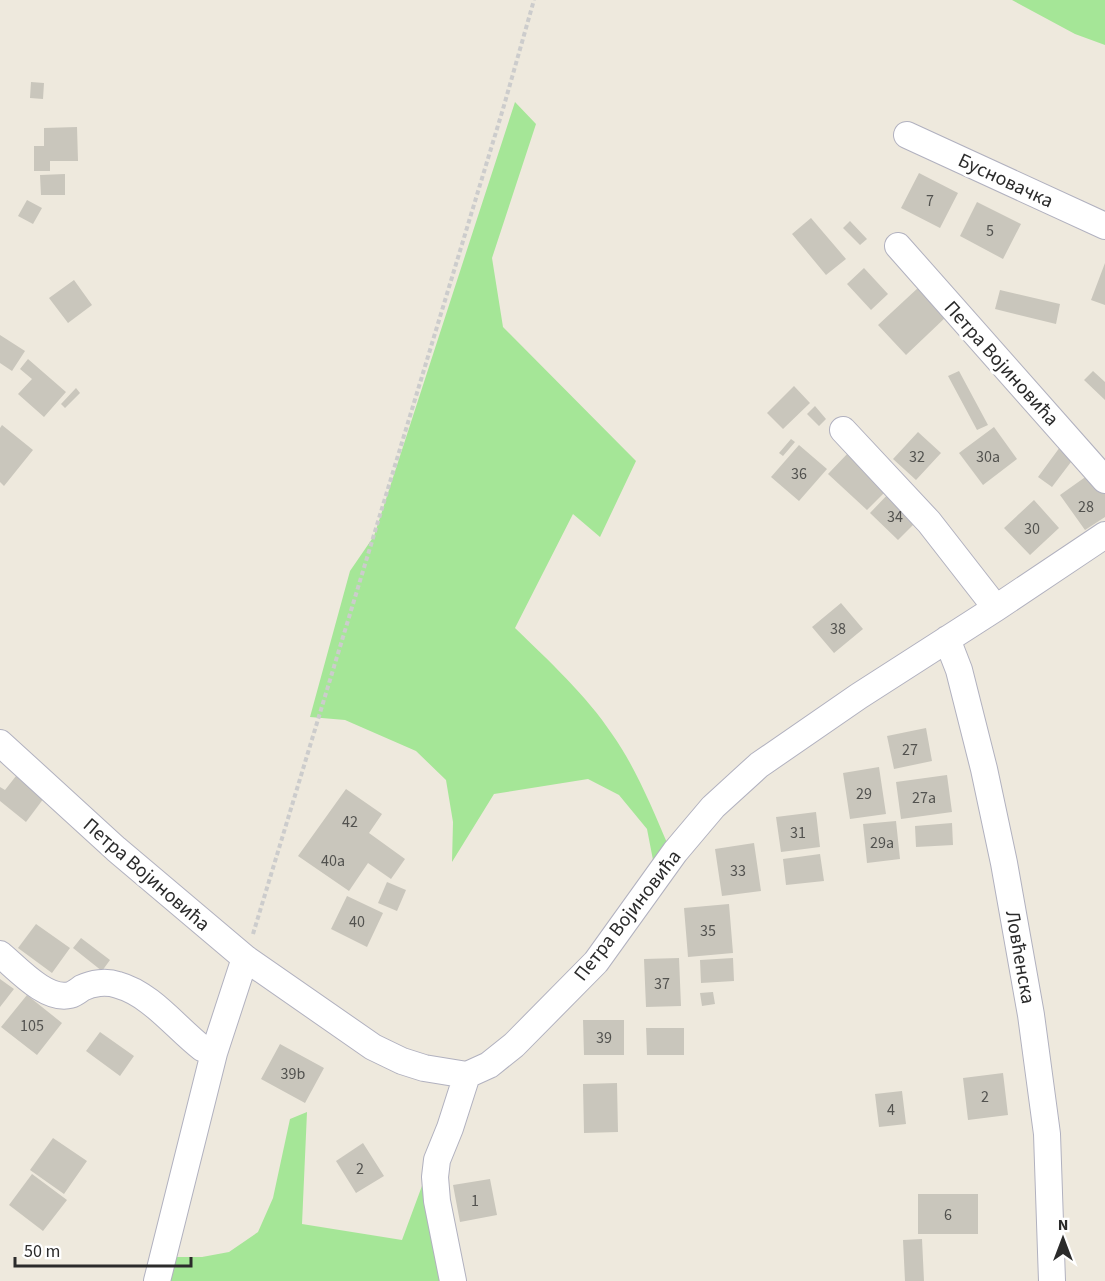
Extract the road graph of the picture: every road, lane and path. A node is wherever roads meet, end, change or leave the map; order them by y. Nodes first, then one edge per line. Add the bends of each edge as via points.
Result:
1 (534, 0) edge
2 (907, 135) dead end
3 (1105, 226) edge
4 (898, 246) dead end
5 (843, 430) dead end
6 (1105, 480) edge
7 (1105, 535) edge
8 (996, 608) junction
9 (947, 639) junction
10 (0, 743) edge
11 (0, 954) edge
12 (245, 958) junction
13 (214, 1053) junction
14 (467, 1075) junction
15 (157, 1281) edge
16 (453, 1281) edge
17 (1052, 1281) edge

1 - 12 path
2 - 3 street, Бусновачка
4 - 6 street, Петра Војиновића
5 - 8 street via 929,522
7 - 8 street, Петра Војиновића
8 - 9 street, Петра Војиновића
9 - 14 street, Петра Војиновића via 759,765 713,807 675,852 596,962 514,1045 489,1065
9 - 17 street, Ловћенска via 959,670 984,769 1029,1005 1047,1134
10 - 12 street, Петра Војиновића via 116,849
11 - 13 street via 52,994 69,995 101,983 116,984 142,996 202,1048
12 - 13 street
12 - 14 street, Петра Војиновића via 373,1047 424,1068
13 - 15 street
14 - 16 street via 437,1160 435,1177

